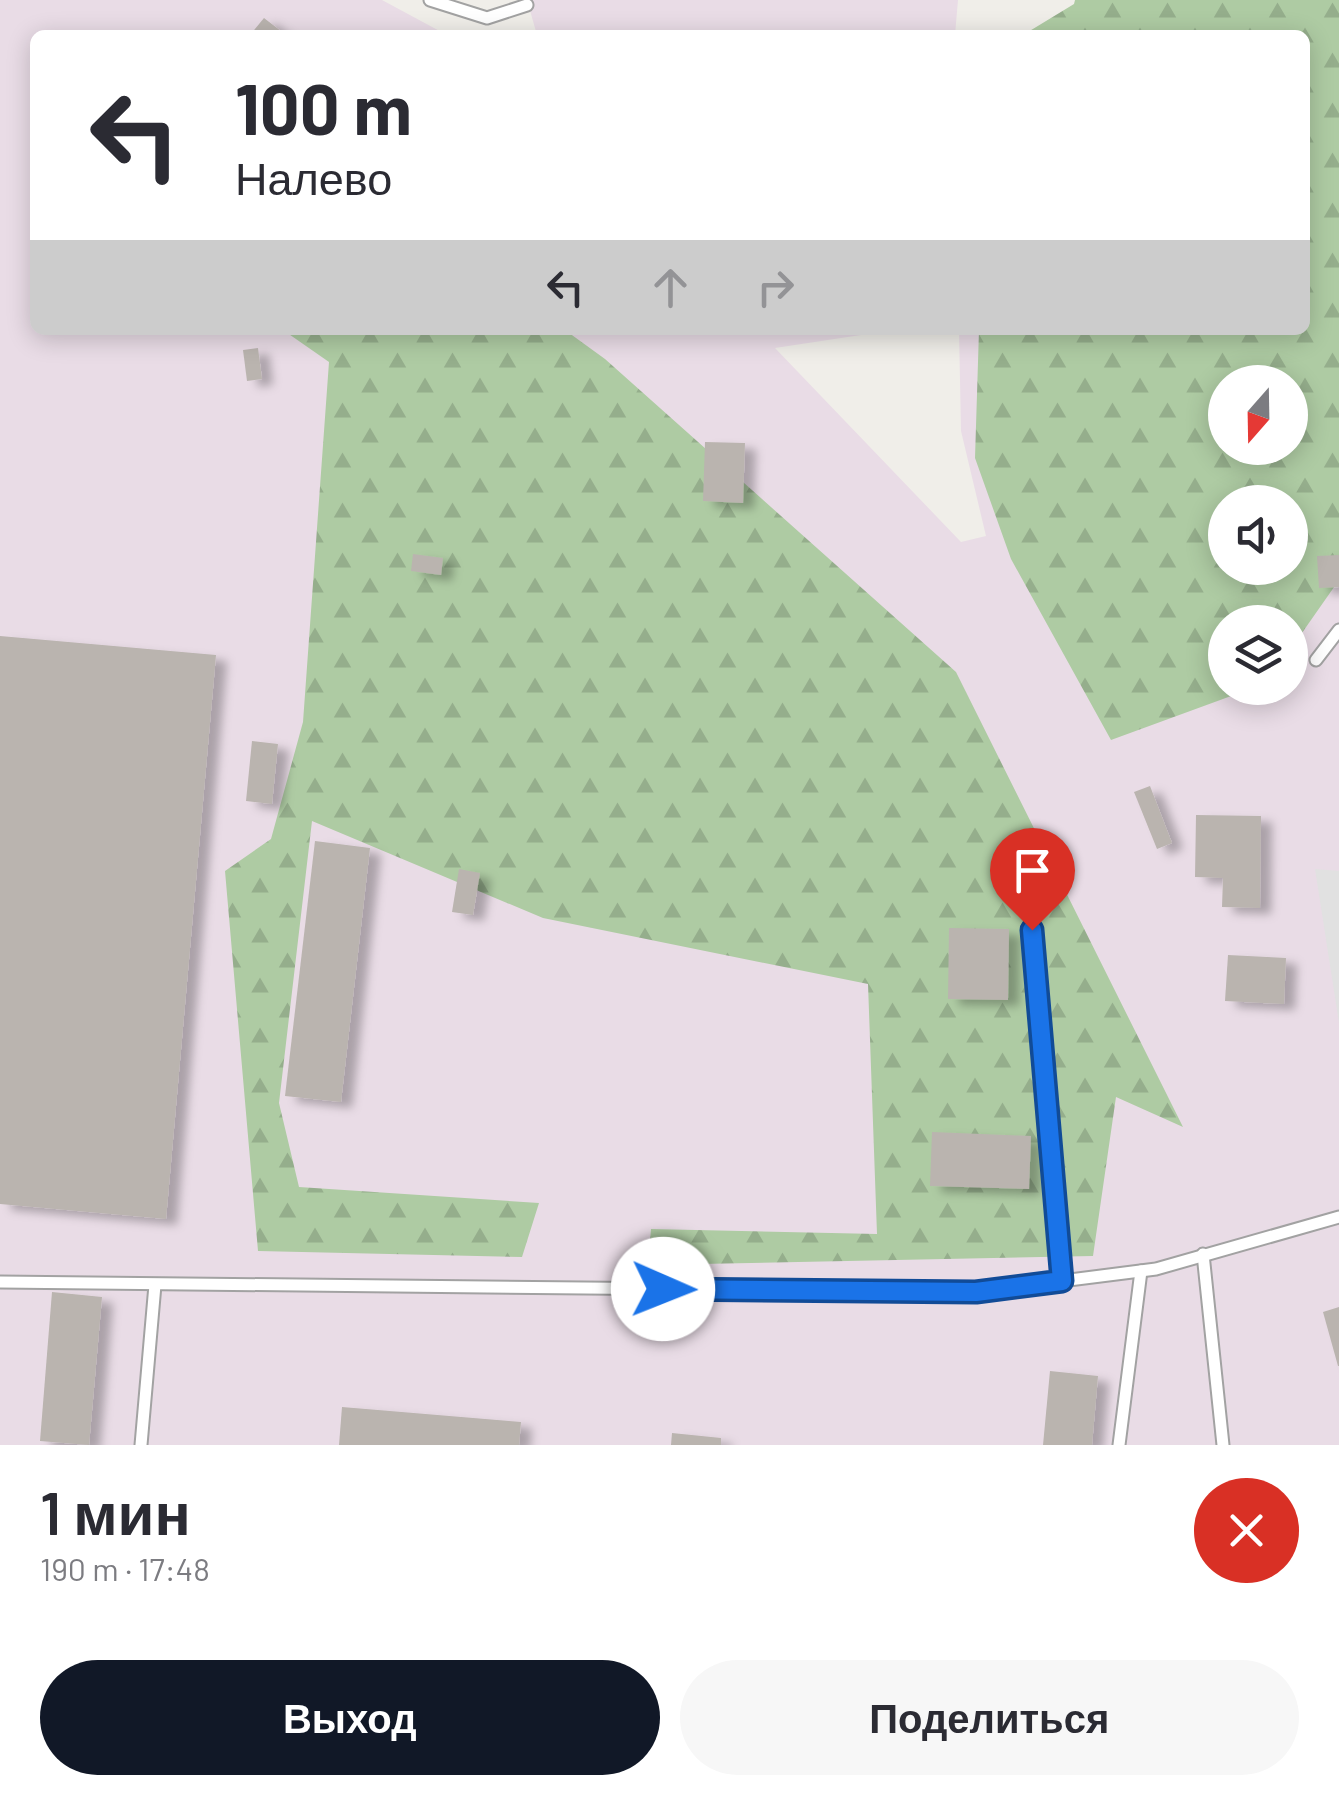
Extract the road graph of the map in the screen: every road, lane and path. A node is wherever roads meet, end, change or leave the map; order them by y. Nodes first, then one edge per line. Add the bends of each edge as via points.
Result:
1 (430, 0) edge
2 (527, 5) dead end
3 (1339, 630) edge
4 (1316, 660) dead end
5 (1032, 930) dead end
6 (1339, 1216) edge
7 (1203, 1254) junction
8 (1141, 1271) junction
9 (1062, 1281) junction
10 (0, 1282) edge
11 (155, 1285) junction
12 (142, 1445) edge
13 (1119, 1445) edge
14 (1223, 1445) edge

1 - 2 lane via 487,18
3 - 4 lane
5 - 9 lane
6 - 7 lane
7 - 8 lane
7 - 14 lane
8 - 9 lane
8 - 13 lane
9 - 11 lane via 976,1292
10 - 11 lane
11 - 12 lane

